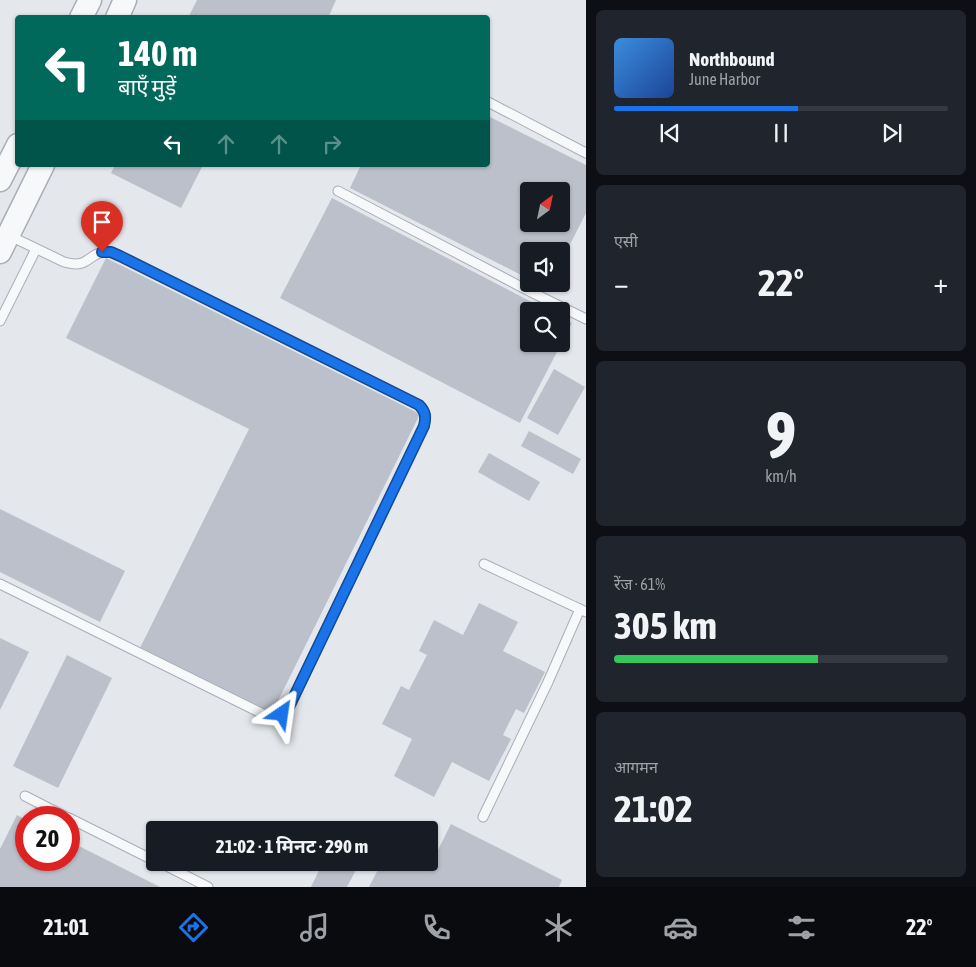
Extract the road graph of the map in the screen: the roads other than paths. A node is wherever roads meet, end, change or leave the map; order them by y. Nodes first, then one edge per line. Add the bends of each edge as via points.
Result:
1 (90, 0) edge
2 (125, 0) edge
3 (82, 15) edge
4 (118, 15) edge
5 (490, 103) edge
6 (15, 150) edge
7 (586, 153) edge
8 (42, 167) edge
9 (0, 180) edge
10 (338, 191) dead end
11 (4, 243) edge
12 (36, 249) junction
13 (586, 319) edge
14 (0, 321) edge
15 (484, 564) dead end
16 (0, 584) edge
17 (583, 611) edge
18 (25, 796) dead end
19 (45, 806) edge
20 (483, 817) dead end
21 (80, 824) edge
22 (146, 856) edge
23 (177, 871) edge
24 (208, 887) edge

1 - 3 street
2 - 4 street
5 - 7 lane
6 - 9 street
8 - 11 street
10 - 13 lane
11 - 12 lane
12 - 14 lane
12 - 16 lane via 74,265 102,252 111,252 419,405 425,418 424,426 289,707 277,717 264,715
15 - 17 lane
17 - 20 lane
18 - 19 lane
21 - 22 lane
23 - 24 lane

